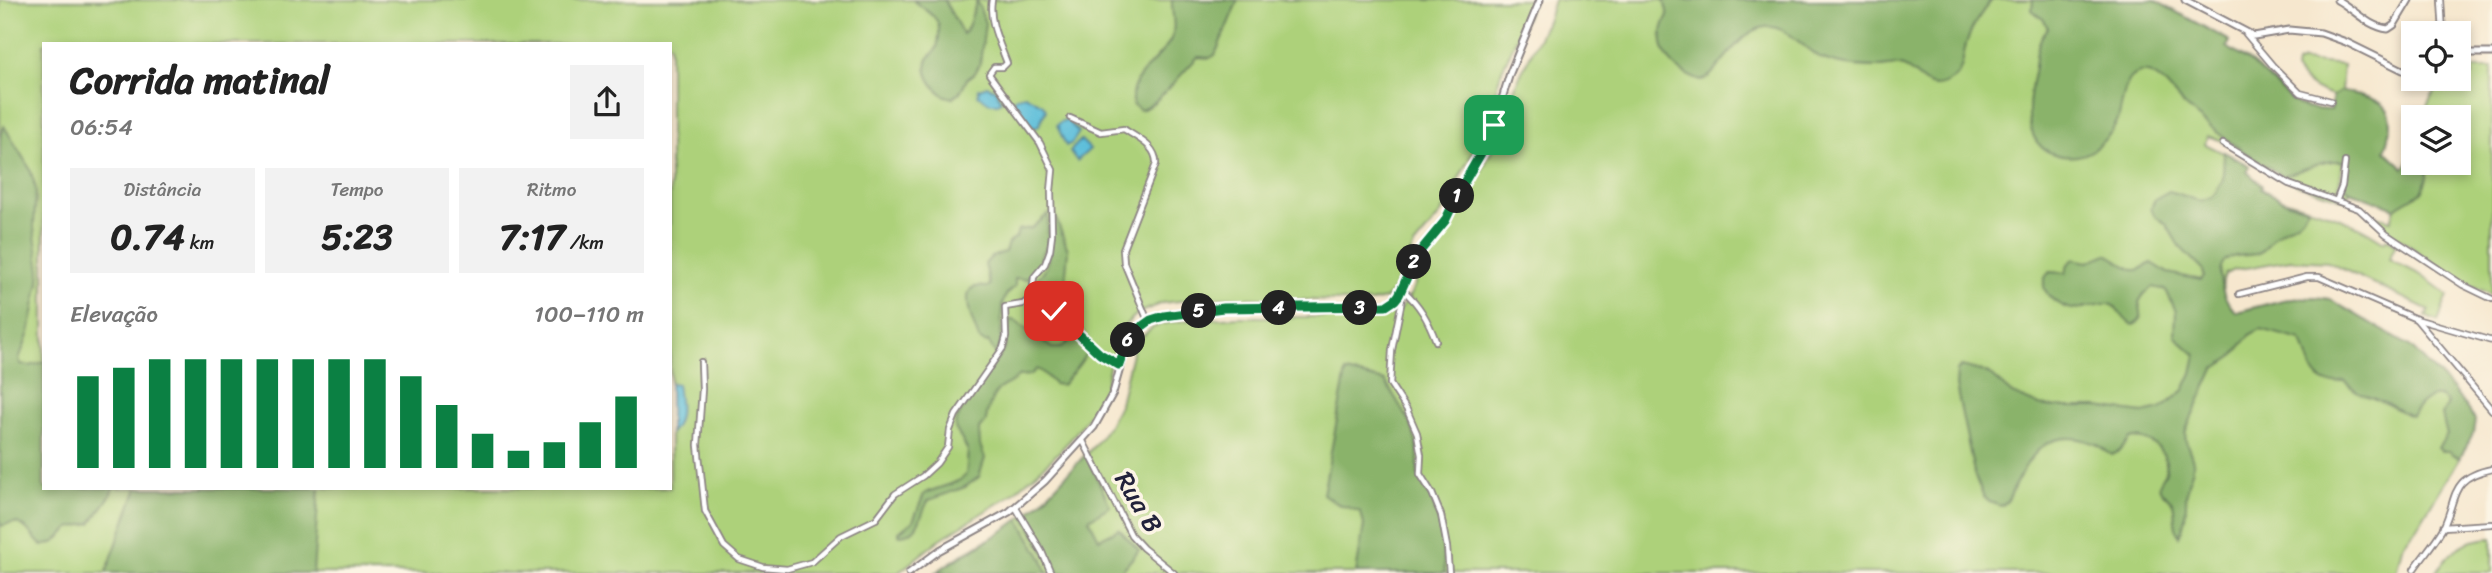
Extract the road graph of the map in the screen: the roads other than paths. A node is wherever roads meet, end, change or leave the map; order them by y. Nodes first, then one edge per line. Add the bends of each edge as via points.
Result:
1 (992, 0) edge
2 (1540, 0) edge
3 (2185, 0) edge
4 (2337, 0) edge
5 (2409, 0) edge
6 (2441, 0) edge
7 (2442, 21) edge
8 (2245, 33) junction
9 (2492, 52) edge
10 (2471, 53) edge
11 (2401, 69) edge
12 (2331, 101) dead end
13 (1070, 118) dead end
14 (2222, 144) dead end
15 (2345, 162) dead end
16 (2337, 199) junction
17 (1402, 289) junction
18 (2239, 294) dead end
19 (1034, 296) junction
20 (2492, 299) edge
21 (2416, 319) junction
22 (1148, 321) junction
23 (1436, 341) dead end
24 (2492, 341) edge
25 (701, 362) dead end
26 (1119, 365) junction
27 (2492, 410) edge
28 (1083, 441) junction
29 (2492, 469) edge
30 (1016, 508) junction
31 (2492, 524) edge
32 (2443, 527) junction
33 (2414, 569) dead end
34 (909, 573) edge
35 (1051, 573) edge
36 (1174, 573) edge
37 (1448, 573) edge

1 - 19 street via 990,12 1007,63 995,66 989,74 1040,143 1054,170 1050,250 1034,277
2 - 17 street via 1484,148 1445,221 1417,255
3 - 8 street
4 - 5 street via 2372,25 2388,29
6 - 7 street
8 - 11 street via 2321,33
8 - 12 street via 2300,93
9 - 10 street
13 - 22 street via 1101,132 1122,129 1154,152 1156,164 1125,239 1123,256
14 - 16 street via 2289,184
15 - 16 street
16 - 20 street via 2359,209 2386,234 2463,285
17 - 22 street via 1395,300 1380,307 1223,308
17 - 23 street via 1426,315
17 - 37 street via 1390,384 1417,433 1420,474 1441,515
18 - 21 street via 2316,277
19 - 25 street via 1023,304 1005,307 1003,348 956,415 948,447 937,463 895,494 876,519 841,536 812,562 794,568 771,568 738,559 724,546 705,511 698,445
19 - 26 street
21 - 24 street
21 - 27 street
22 - 26 street via 1130,337
26 - 28 street via 1108,403
28 - 30 street
28 - 36 street, Rua B via 1125,527
29 - 32 street via 2459,486
30 - 34 street via 940,550
30 - 35 street
31 - 32 street
32 - 33 street

